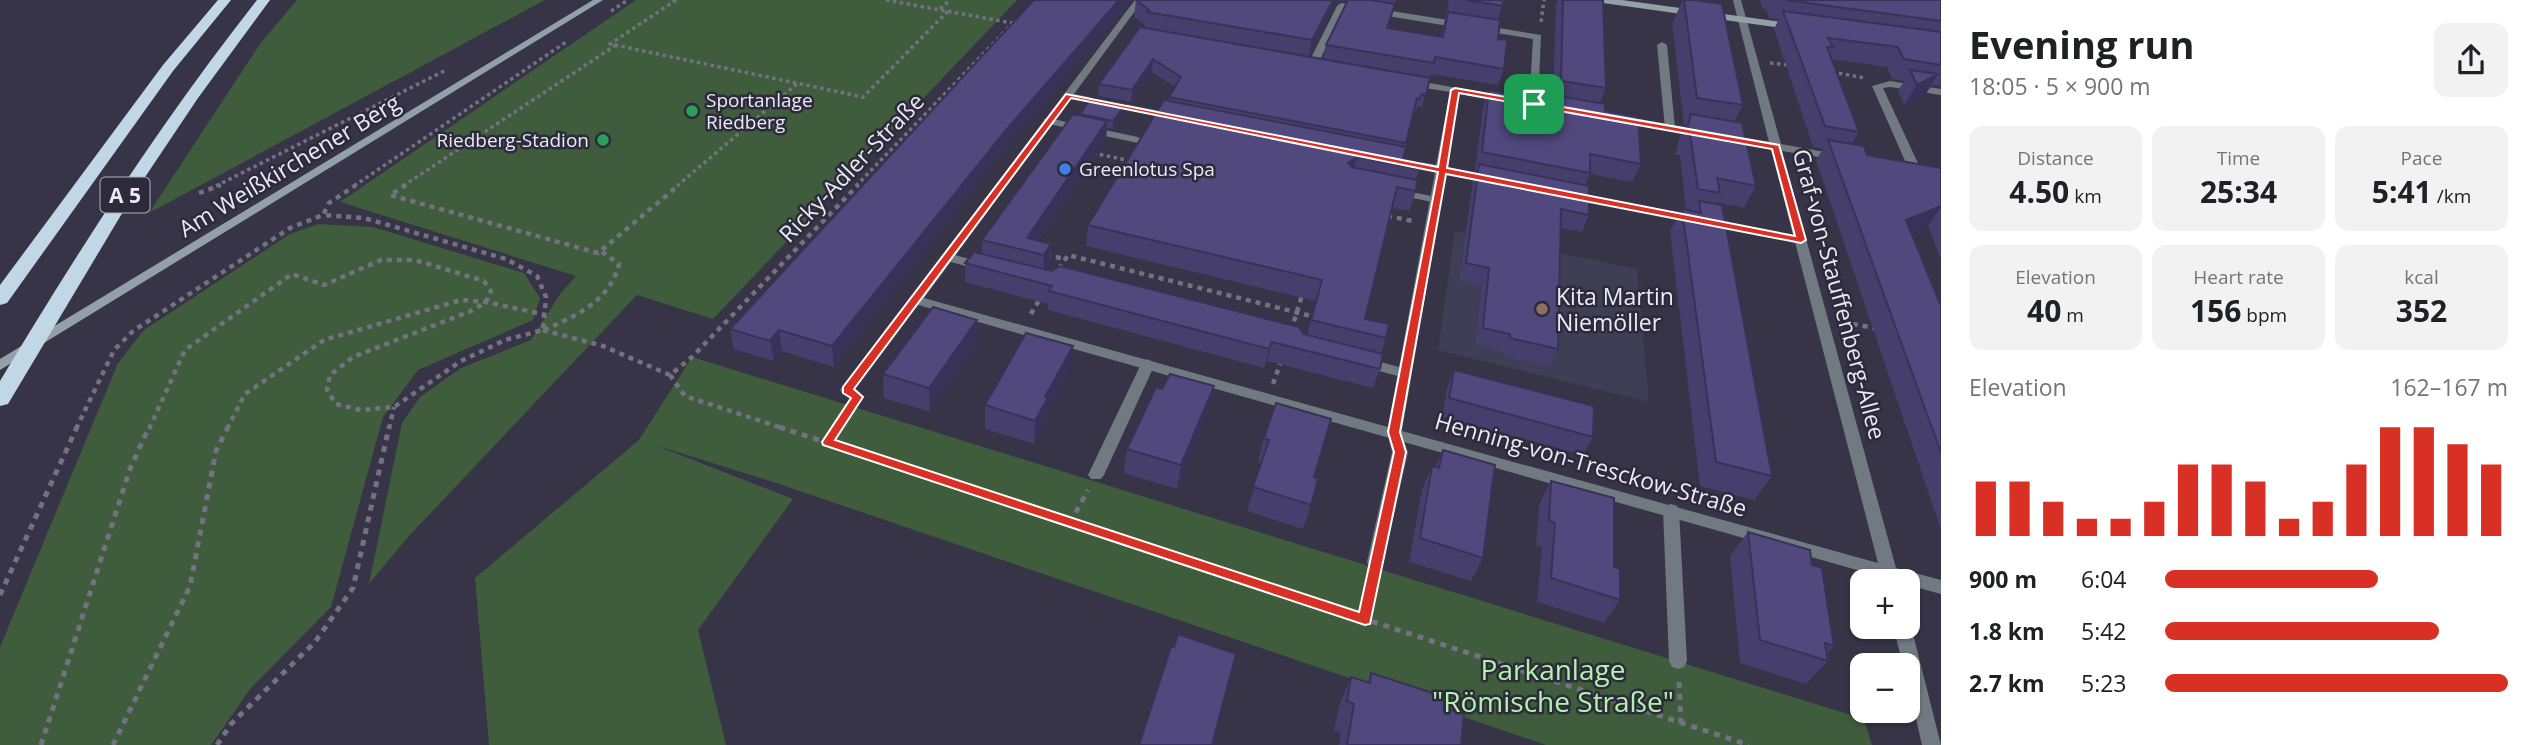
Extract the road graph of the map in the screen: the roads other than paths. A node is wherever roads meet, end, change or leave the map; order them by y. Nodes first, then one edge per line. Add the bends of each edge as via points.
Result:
1 (225, 0) edge
2 (264, 0) edge
3 (599, 0) edge
4 (1139, 0) edge
5 (1603, 0) edge
6 (1737, 0) edge
7 (1740, 19) junction
8 (1804, 28) edge
9 (1117, 30) junction
10 (1130, 33) dead end
11 (1662, 46) dead end
12 (1299, 63) edge
13 (1312, 66) junction
14 (1325, 68) edge
15 (1403, 81) edge
16 (1455, 90) junction
17 (1941, 92) edge
18 (1069, 96) junction
19 (1534, 104) junction
20 (1548, 106) edge
21 (1616, 118) edge
22 (1048, 121) junction
23 (1193, 121) edge
24 (1670, 128) junction
25 (1709, 135) edge
26 (1722, 137) edge
27 (1138, 140) edge
28 (1776, 147) junction
29 (1388, 159) edge
30 (1852, 160) edge
31 (1903, 169) edge
32 (1442, 170) junction
33 (1916, 172) junction
34 (1929, 174) edge
35 (1508, 183) edge
36 (1388, 190) edge
37 (1560, 193) edge
38 (1437, 200) junction
39 (1801, 240) junction
40 (947, 257) junction
41 (999, 270) edge
42 (0, 299) edge
43 (916, 300) junction
44 (1341, 357) edge
45 (1148, 364) junction
46 (0, 365) edge
47 (1405, 373) junction
48 (848, 390) road end
49 (0, 399) edge
50 (1394, 432) junction
51 (1096, 475) road end
52 (1671, 510) junction
53 (1375, 562) road end
54 (1864, 569) edge
55 (1888, 569) edge
56 (1920, 583) edge
57 (1941, 587) edge
58 (1905, 639) edge
59 (1678, 661) road end
60 (1932, 745) edge

1 - 42 highway, A 5 via 115,138
2 - 49 highway, A 5 via 161,139
3 - 46 main road, Am Weißkirchener Berg
4 - 9 street
5 - 7 main road
6 - 7 street, Graf-von-Stauffenberg-Allee
7 - 8 main road
7 - 28 street, Graf-von-Stauffenberg-Allee
9 - 10 street
9 - 18 street
11 - 24 street
12 - 13 street
13 - 14 street
13 - 19 street via 1341,6 1538,37
15 - 16 street
16 - 19 street
16 - 32 street
17 - 33 street via 1877,86
18 - 22 street
18 - 23 street
19 - 20 street
21 - 24 street
22 - 27 street
22 - 40 street
24 - 25 street
26 - 28 street
28 - 30 street
28 - 39 street, Graf-von-Stauffenberg-Allee
29 - 32 street
31 - 33 street
32 - 35 street
32 - 38 street
33 - 34 street
36 - 38 street
37 - 39 street
38 - 47 street
39 - 55 street, Graf-von-Stauffenberg-Allee
40 - 41 street
40 - 43 street
43 - 45 street, Henning-von-Tresckow-Straße
43 - 48 street
44 - 47 street
45 - 50 street, Henning-von-Tresckow-Straße
45 - 51 street
47 - 50 street
50 - 52 street, Henning-von-Tresckow-Straße
50 - 53 street via 1400,452
52 - 54 street, Henning-von-Tresckow-Straße
52 - 59 street
56 - 57 street, Henning-von-Tresckow-Straße
58 - 60 street

